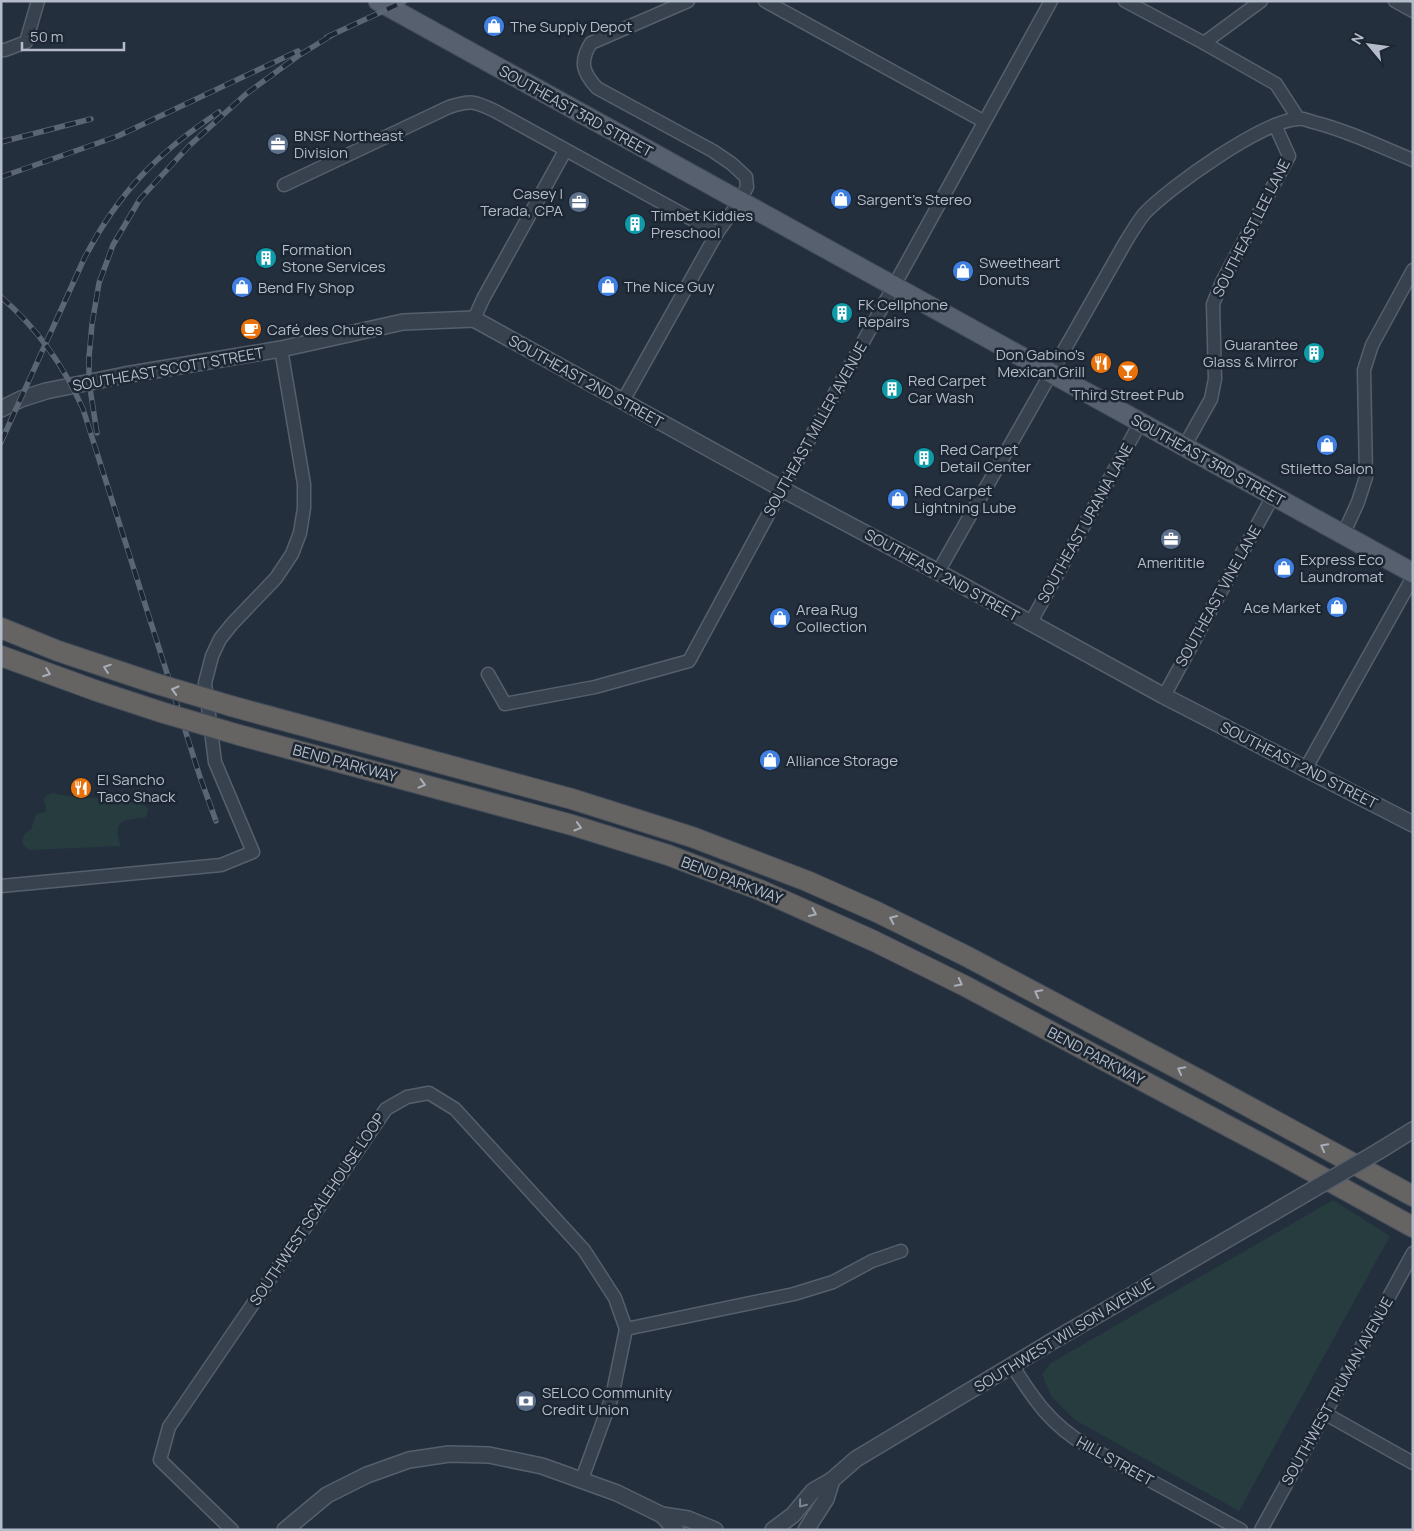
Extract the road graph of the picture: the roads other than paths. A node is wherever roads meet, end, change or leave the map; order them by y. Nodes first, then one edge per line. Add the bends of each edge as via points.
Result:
1 (38, 1) edge
2 (378, 1) edge
3 (688, 1) edge
4 (765, 1) edge
5 (1050, 1) edge
6 (1125, 1) edge
7 (1261, 1) edge
8 (1395, 1) edge
9 (1413, 11) edge
10 (1204, 43) junction
11 (1, 50) edge
12 (1298, 118) junction
13 (984, 121) junction
14 (1275, 125) junction
15 (565, 151) junction
16 (1413, 160) edge
17 (284, 185) dead end
18 (739, 202) junction
19 (717, 233) junction
20 (1413, 270) edge
21 (894, 287) junction
22 (474, 319) junction
23 (281, 348) junction
24 (1051, 373) junction
25 (623, 401) junction
26 (1, 409) edge
27 (1140, 422) junction
28 (1184, 447) junction
29 (782, 489) junction
30 (1273, 496) junction
31 (1343, 535) junction
32 (938, 572) junction
33 (1413, 575) edge
34 (1030, 624) junction
35 (1, 628) edge
36 (1, 656) edge
37 (488, 674) dead end
38 (1164, 696) junction
39 (1306, 768) junction
40 (1413, 824) edge
41 (1, 886) edge
42 (1413, 1130) edge
43 (1413, 1196) edge
44 (1413, 1227) edge
45 (901, 1251) dead end
46 (1413, 1253) edge
47 (626, 1328) junction
48 (1012, 1365) junction
49 (1324, 1413) junction
50 (1413, 1463) edge
51 (582, 1479) junction
52 (832, 1480) junction
53 (662, 1515) junction
54 (232, 1530) edge
55 (285, 1530) edge
56 (676, 1530) edge
57 (715, 1530) edge
58 (774, 1530) edge
59 (806, 1530) edge
60 (1241, 1530) edge
61 (1261, 1530) edge

1 - 11 street via 26,42
2 - 18 main road, SOUTHEAST 3RD STREET
3 - 18 street, SOUTHEAST 3RD STREET via 591,43 584,64 586,77 597,88 732,164 746,177 747,187
4 - 13 street
5 - 13 street, SOUTHEAST MILLER AVENUE
6 - 10 street
7 - 10 street
8 - 9 street
10 - 12 street via 1276,84
12 - 14 street
12 - 16 street
13 - 21 street, SOUTHEAST MILLER AVENUE
14 - 24 street via 1198,169 1144,214
14 - 28 street, SOUTHEAST LEE LANE via 1289,156 1213,304 1215,379 1211,399
15 - 17 street via 495,111 467,101
15 - 19 street
15 - 22 street
18 - 19 street
18 - 21 main road, SOUTHEAST 3RD STREET
19 - 25 street
20 - 31 street via 1372,345 1364,370 1366,477
21 - 24 main road, SOUTHEAST 3RD STREET
21 - 29 street, SOUTHEAST MILLER AVENUE
22 - 23 street, SOUTHEAST SCOTT STREET via 403,322
22 - 25 street, SOUTHEAST 2ND STREET
23 - 26 street, SOUTHEAST SCOTT STREET via 46,391
23 - 41 street via 304,484 300,533 292,554 276,578 220,639 206,682 215,762 253,852 222,865
24 - 27 main road, SOUTHEAST 3RD STREET
24 - 32 street
25 - 29 street, SOUTHEAST 2ND STREET
27 - 28 main road, SOUTHEAST 3RD STREET
27 - 34 street, SOUTHEAST URANIA LANE
28 - 30 main road, SOUTHEAST 3RD STREET
29 - 32 street, SOUTHEAST 2ND STREET
29 - 37 street, SOUTHEAST MILLER AVENUE via 690,661 595,688 505,704
30 - 31 main road, SOUTHEAST 3RD STREET
30 - 38 street, SOUTHEAST VINE LANE
31 - 33 main road, SOUTHEAST 3RD STREET
32 - 34 street, SOUTHEAST 2ND STREET
33 - 39 street
34 - 38 street, SOUTHEAST 2ND STREET
43 -> 35 highway, BEND PARKWAY, bridge via 966,956 807,881 692,837 572,799 154,683
36 -> 44 highway, BEND PARKWAY, bridge via 164,713 572,825 668,855 760,890 957,982
38 - 39 street, SOUTHEAST 2ND STREET
39 - 40 street, SOUTHEAST 2ND STREET
42 - 48 street, SOUTHWEST WILSON AVENUE, bridge
45 - 47 street via 872,1261 832,1282 794,1294
46 - 49 street, SOUTHWEST TRUMAN AVENUE
47 - 51 street via 612,1397
47 - 54 street, SOUTHWEST SCALEHOUSE LOOP via 615,1298 584,1250 455,1109 429,1093 407,1097 386,1109 169,1426 160,1460
48 - 52 street, SOUTHWEST WILSON AVENUE via 856,1459
48 - 60 street, HILL STREET via 1036,1403 1066,1433
49 - 50 street
49 - 61 street, SOUTHWEST TRUMAN AVENUE
51 - 53 street
51 - 55 street via 542,1466 489,1455 449,1454 410,1460 367,1475 327,1495
52 -> 58 street, SOUTHWEST WILSON AVENUE via 813,1491 793,1515
52 - 59 street, SOUTHWEST WILSON AVENUE via 826,1499
53 - 56 street
53 - 57 street via 688,1519

